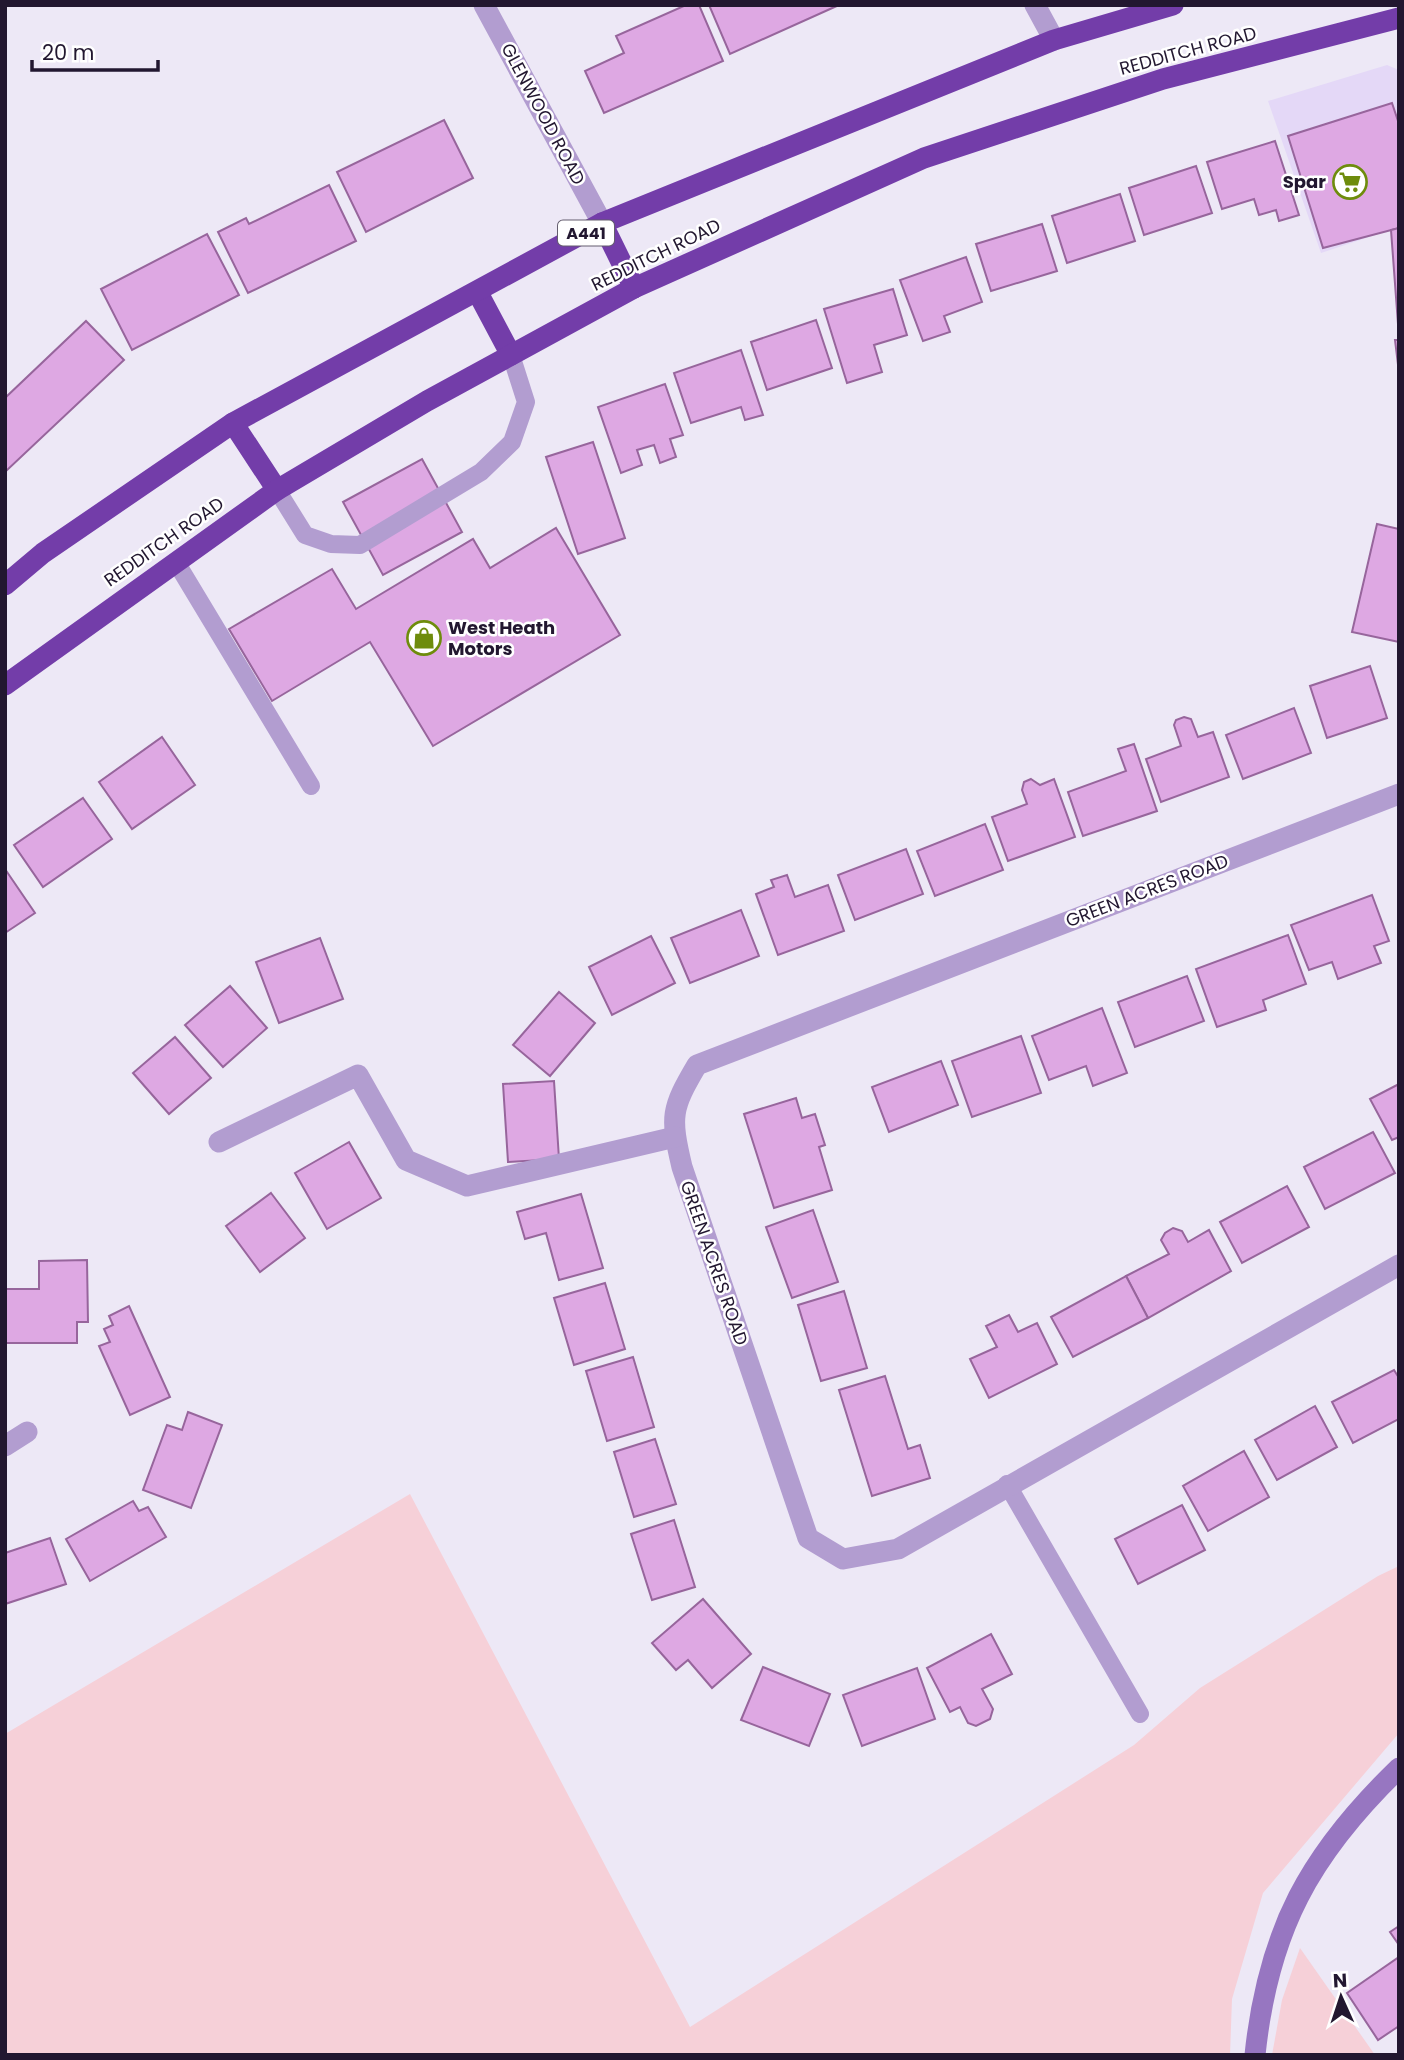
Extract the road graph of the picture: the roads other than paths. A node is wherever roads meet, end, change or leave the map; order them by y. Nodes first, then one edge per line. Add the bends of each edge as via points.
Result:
1 (484, 5) edge
2 (1035, 5) edge
3 (1173, 5) edge
4 (1399, 18) edge
5 (1054, 40) junction
6 (603, 223) junction
7 (634, 288) junction
8 (478, 293) junction
9 (511, 355) junction
10 (233, 423) junction
11 (277, 490) junction
12 (176, 562) junction
13 (5, 585) edge
14 (5, 685) edge
15 (311, 786) dead end
16 (1399, 794) edge
17 (675, 1137) junction
18 (219, 1142) dead end
19 (1399, 1265) edge
20 (27, 1432) dead end
21 (5, 1446) edge
22 (1007, 1484) junction
23 (1140, 1714) dead end
24 (1399, 1768) edge
25 (1255, 2055) edge

1 - 6 street, GLENWOOD ROAD
2 - 5 street
3 - 5 highway, A441
4 - 7 highway, REDDITCH ROAD via 1163,79 924,158
5 - 6 highway, A441
6 - 7 highway
6 - 8 highway, A441
7 - 9 highway, REDDITCH ROAD
8 - 9 highway
8 - 10 highway, A441
9 - 11 highway, REDDITCH ROAD
9 - 11 lane via 526,402 512,442 481,472 360,545 331,544 305,535
10 - 11 highway
10 - 13 highway, A441 via 43,553
11 - 12 highway, REDDITCH ROAD
12 - 14 highway, REDDITCH ROAD
12 - 15 lane
16 - 17 street, GREEN ACRES ROAD via 698,1065 675,1102
17 - 18 street via 467,1186 406,1160 358,1075
17 - 22 street, GREEN ACRES ROAD via 808,1538 843,1559 898,1549
19 - 22 street, GREEN ACRES ROAD
20 - 21 street
22 - 23 lane
24 - 25 street via 1324,1850 1298,1897 1263,1991

